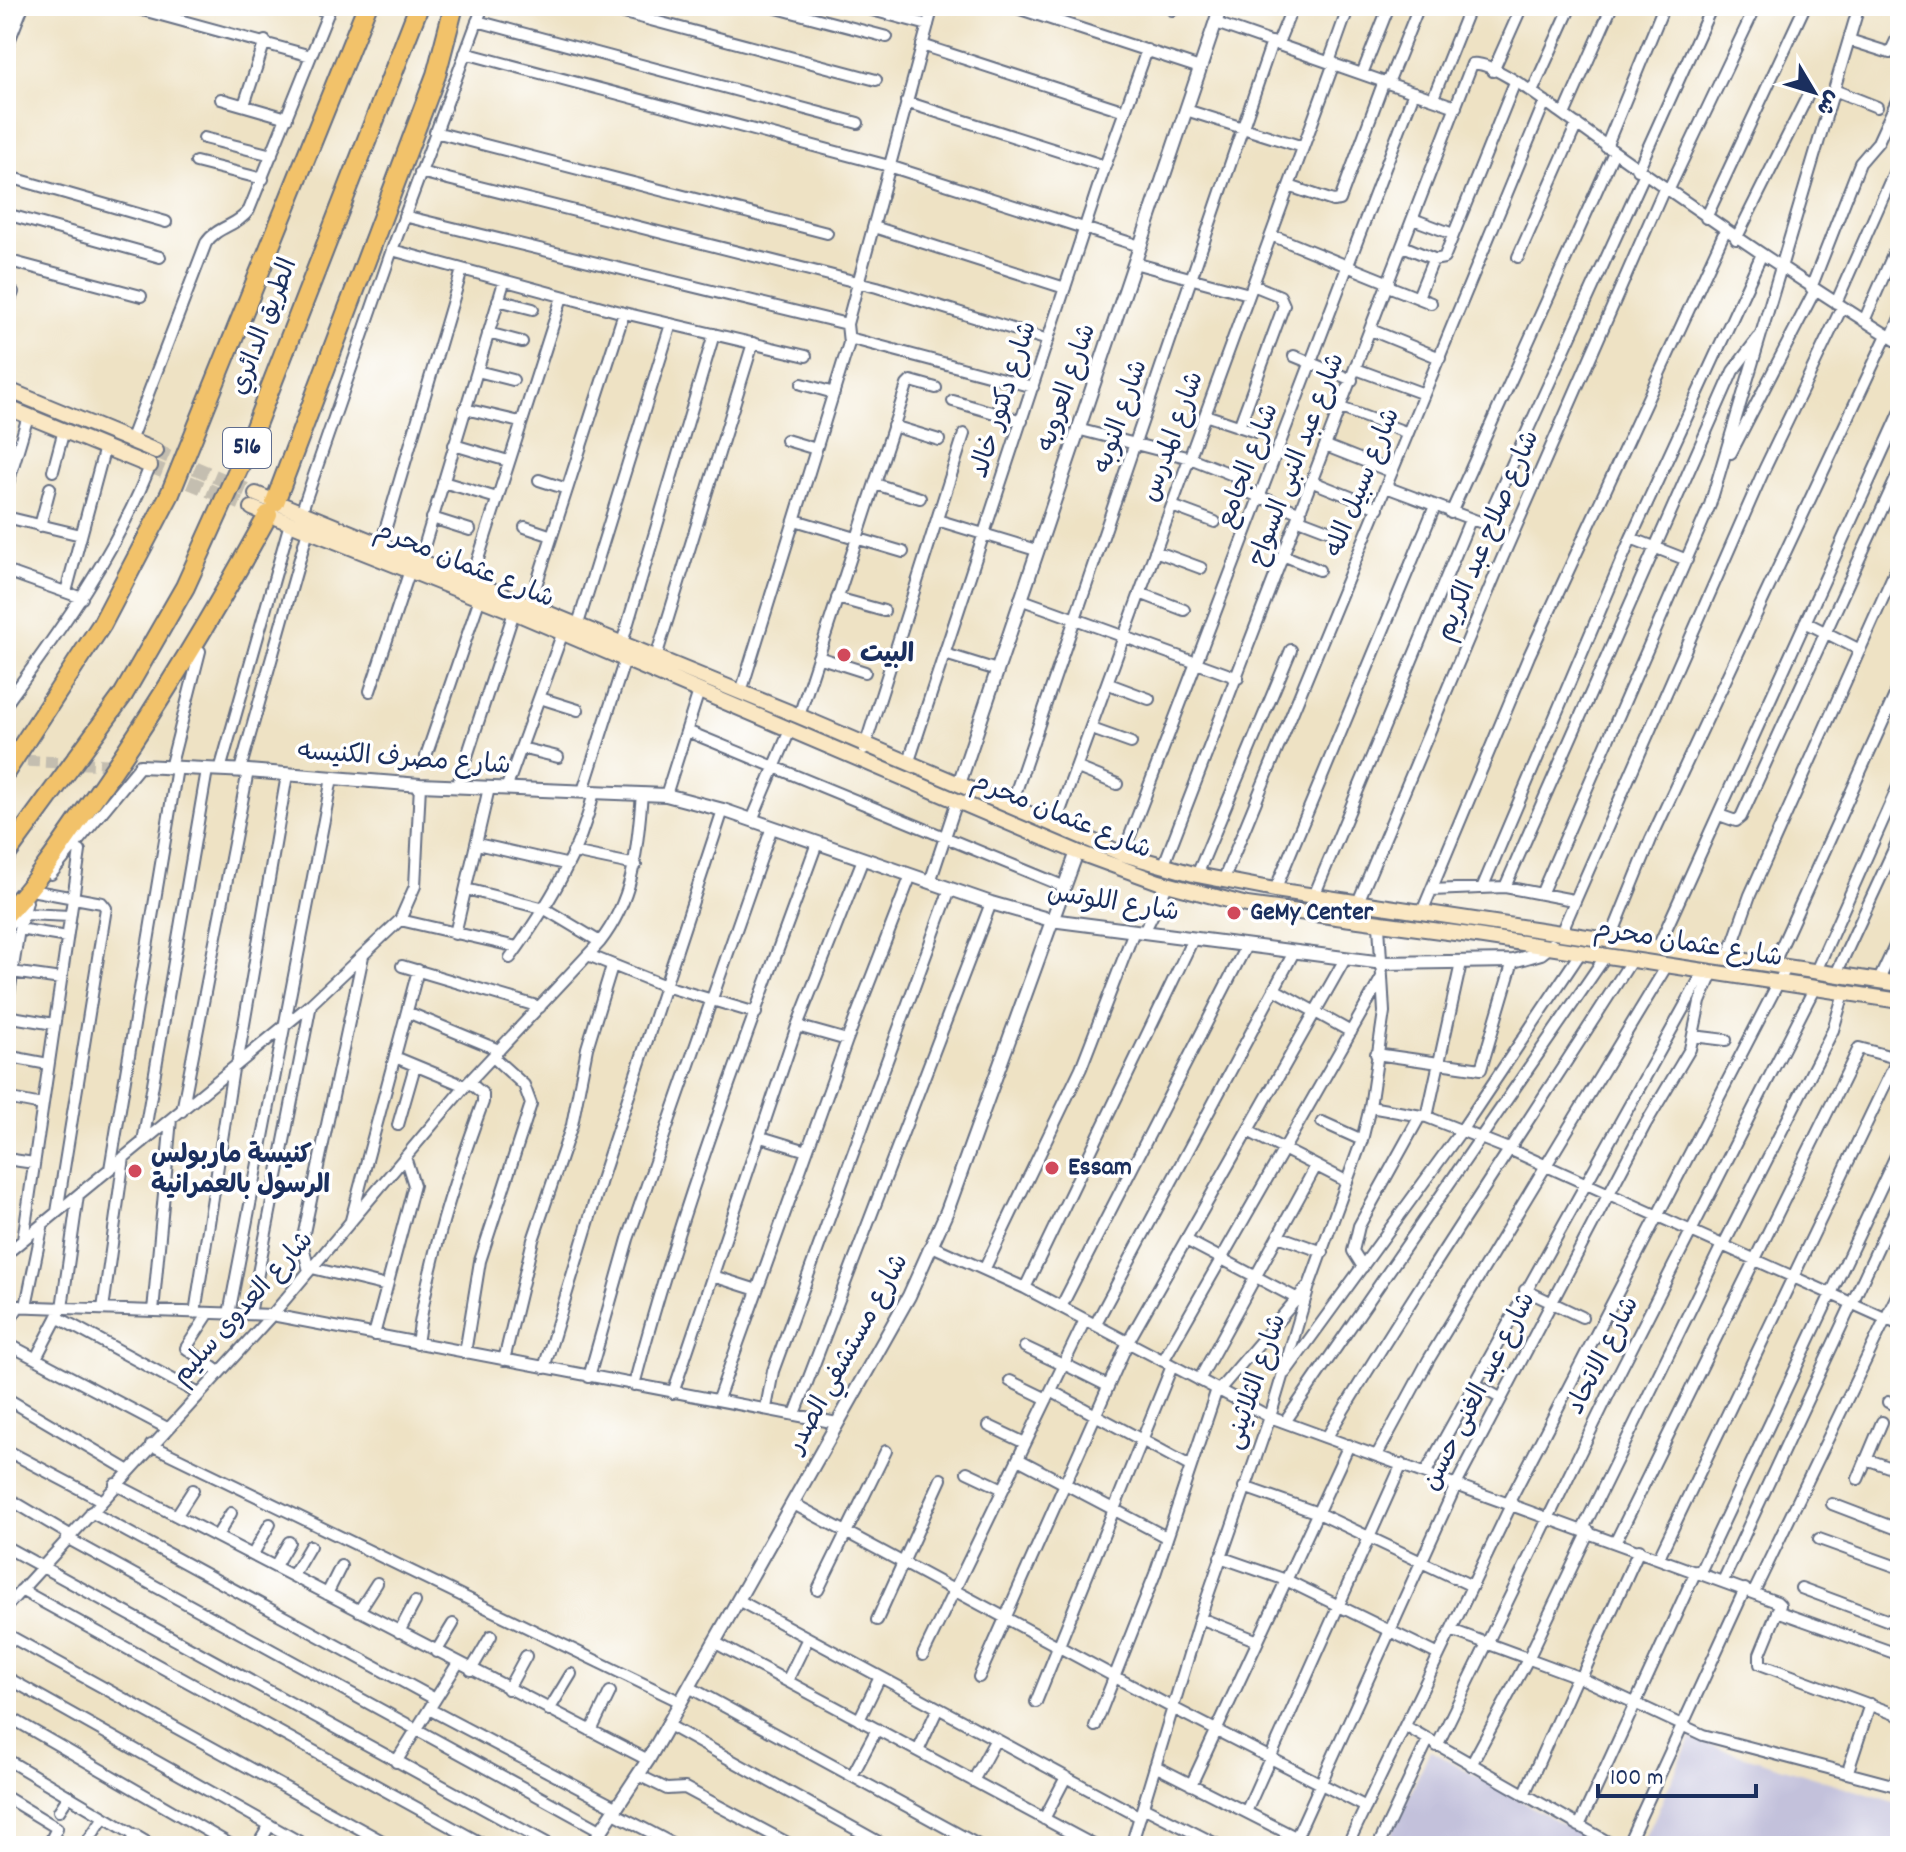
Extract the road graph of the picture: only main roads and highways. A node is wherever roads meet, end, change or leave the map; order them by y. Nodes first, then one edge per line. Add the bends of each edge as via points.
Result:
1 (367, 6) edge
2 (419, 6) edge
3 (454, 6) edge
4 (6, 389) edge
5 (6, 407) edge
6 (75, 429) junction
7 (156, 451) tunnel mouth
8 (150, 466) tunnel mouth
9 (263, 505) junction
10 (295, 518) junction
11 (415, 565) junction
12 (863, 753) junction
13 (6, 771) edge
14 (6, 855) edge
15 (6, 914) edge
16 (1900, 984) edge
17 (1900, 1001) edge

1 - 13 highway, الطريق الدائري / 516 via 170,494 96,634
2 - 14 highway, الطريق الدائري / 516 via 241,463 185,587 123,695
3 - 9 highway via 436,75
4 - 6 main road
5 - 6 main road
6 - 7 main road
6 - 8 main road
9 - 10 main road, شارع عثمان محرم
9 - 15 highway via 208,623 73,828
10 - 11 main road, شارع عثمان محرم via 381,544
10 - 11 main road, شارع عثمان محرم via 308,530
11 - 12 main road, شارع عثمان محرم via 480,598 790,730
11 - 12 main road, شارع عثمان محرم via 530,604 799,716
12 - 16 main road, شارع عثمان محرم via 908,764 1123,854 1223,881
12 - 17 main road, شارع عثمان محرم via 957,801 1077,852 1247,905

